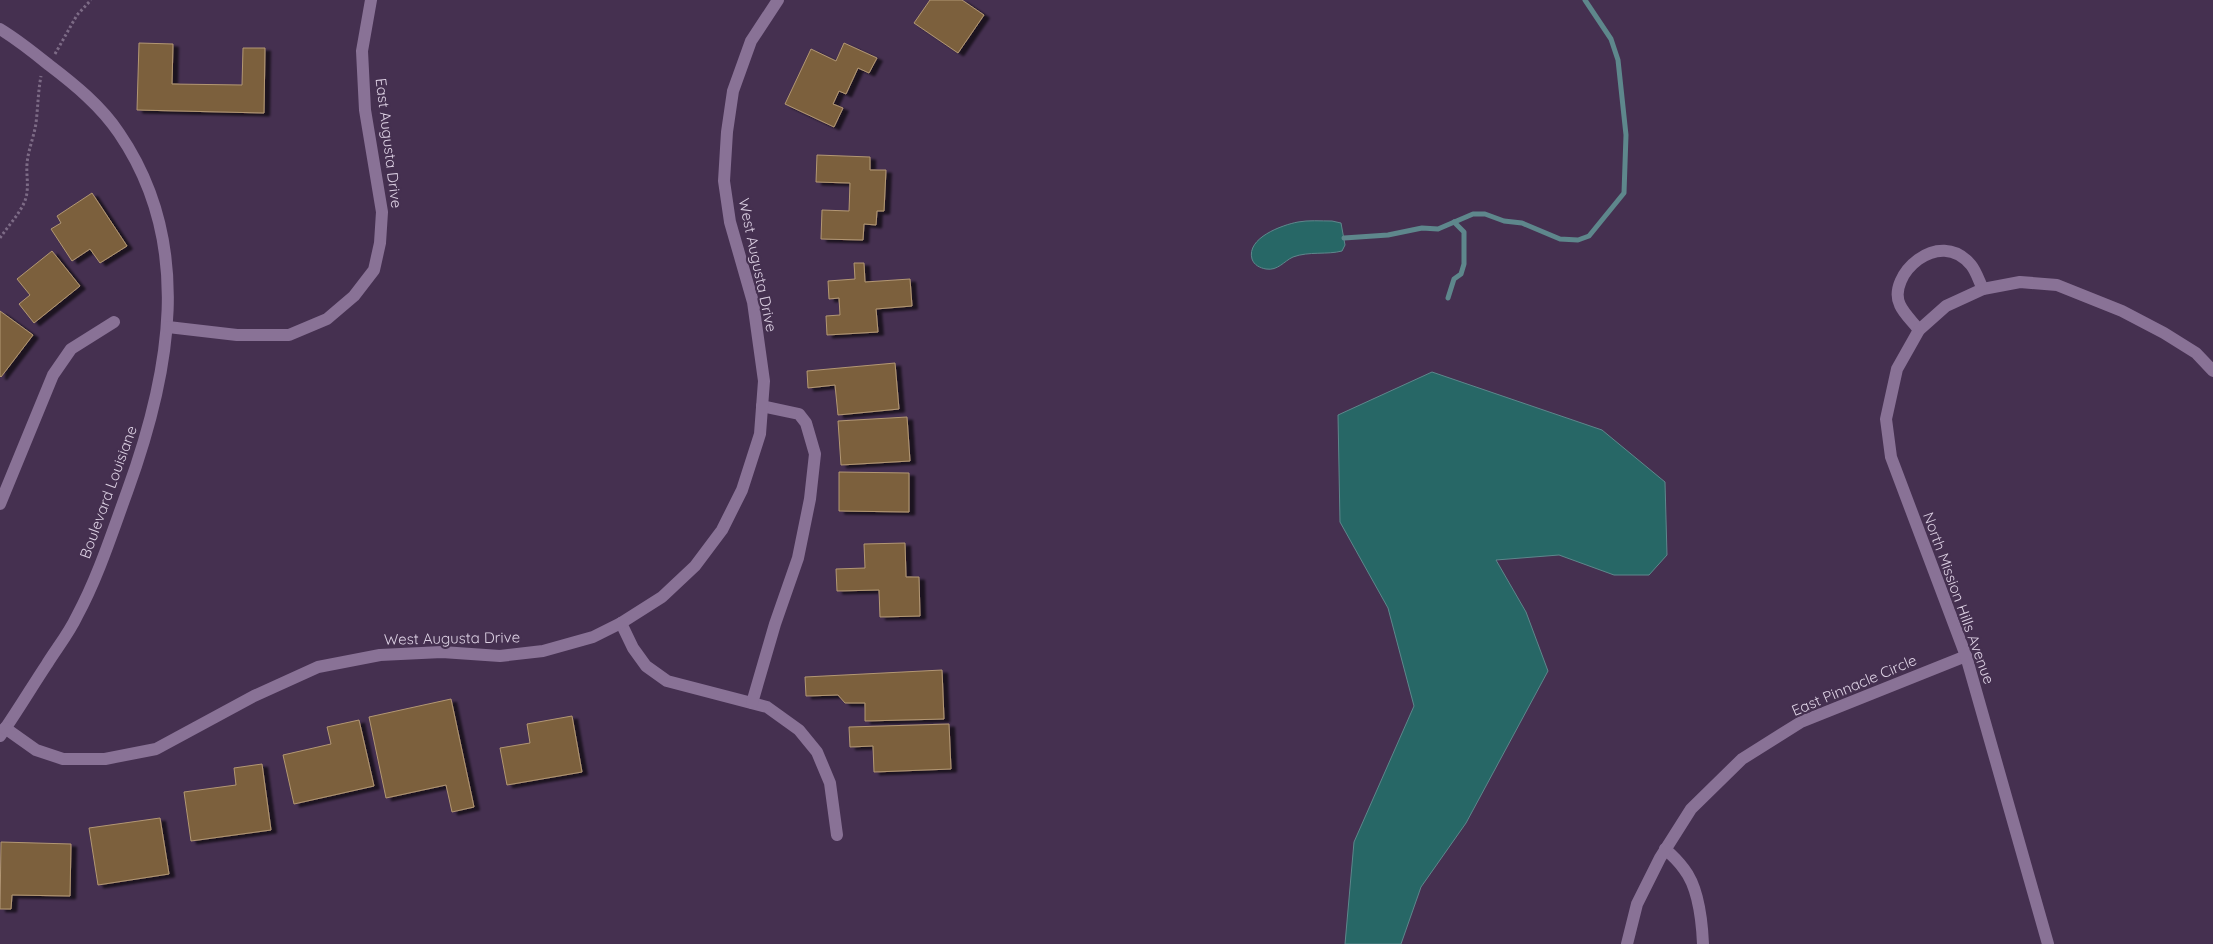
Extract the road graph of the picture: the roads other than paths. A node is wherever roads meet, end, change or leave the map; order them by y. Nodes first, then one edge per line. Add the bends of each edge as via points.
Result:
1 (370, 0) edge
2 (778, 0) edge
3 (0, 29) edge
4 (1983, 289) junction
5 (114, 322) dead end
6 (168, 327) junction
7 (1919, 330) junction
8 (2213, 371) edge
9 (762, 406) junction
10 (0, 504) edge
11 (621, 623) junction
12 (1966, 656) junction
13 (752, 703) junction
14 (3, 732) edge
15 (837, 835) dead end
16 (1665, 849) junction
17 (1627, 944) edge
18 (1702, 944) edge
19 (2048, 944) edge

1 - 6 street, East Augusta Drive via 362,51 365,110 382,212 374,270 354,296 327,319 289,335 237,335
2 - 9 street, West Augusta Drive via 751,41 733,92 724,181 730,222 753,302 764,381
3 - 6 street, Boulevard Louisiane via 80,88 119,132 148,186 165,249
4 - 7 street, North Mission Hills Avenue via 1946,306
4 - 7 street via 1971,265 1961,257 1943,249 1925,254 1907,270 1899,286 1899,304
4 - 8 street, North Mission Hills Avenue via 2020,282 2057,285 2122,311 2164,333 2196,353
5 - 10 street via 71,349 53,375
6 - 14 street, Boulevard Louisiane via 162,375 145,444 113,532 77,616
7 - 12 street, North Mission Hills Avenue via 1897,369 1886,419 1890,457
9 - 11 street, West Augusta Drive via 760,434 742,490 722,530 695,566 662,597
9 - 13 street via 799,414 806,423 815,454 798,558
11 - 13 street via 646,666 666,681
11 - 14 street, West Augusta Drive via 593,637 543,651 500,656 442,652 380,655 318,667 254,696 156,749 106,759 63,759 36,750
12 - 16 street, East Pinnacle Circle via 1801,722 1742,759 1691,809
12 - 19 street, North Mission Hills Avenue
13 - 15 street via 767,707 799,730 817,752 830,783
16 - 17 street, East Pinnacle Circle via 1637,904
16 - 18 street via 1692,881 1701,919

